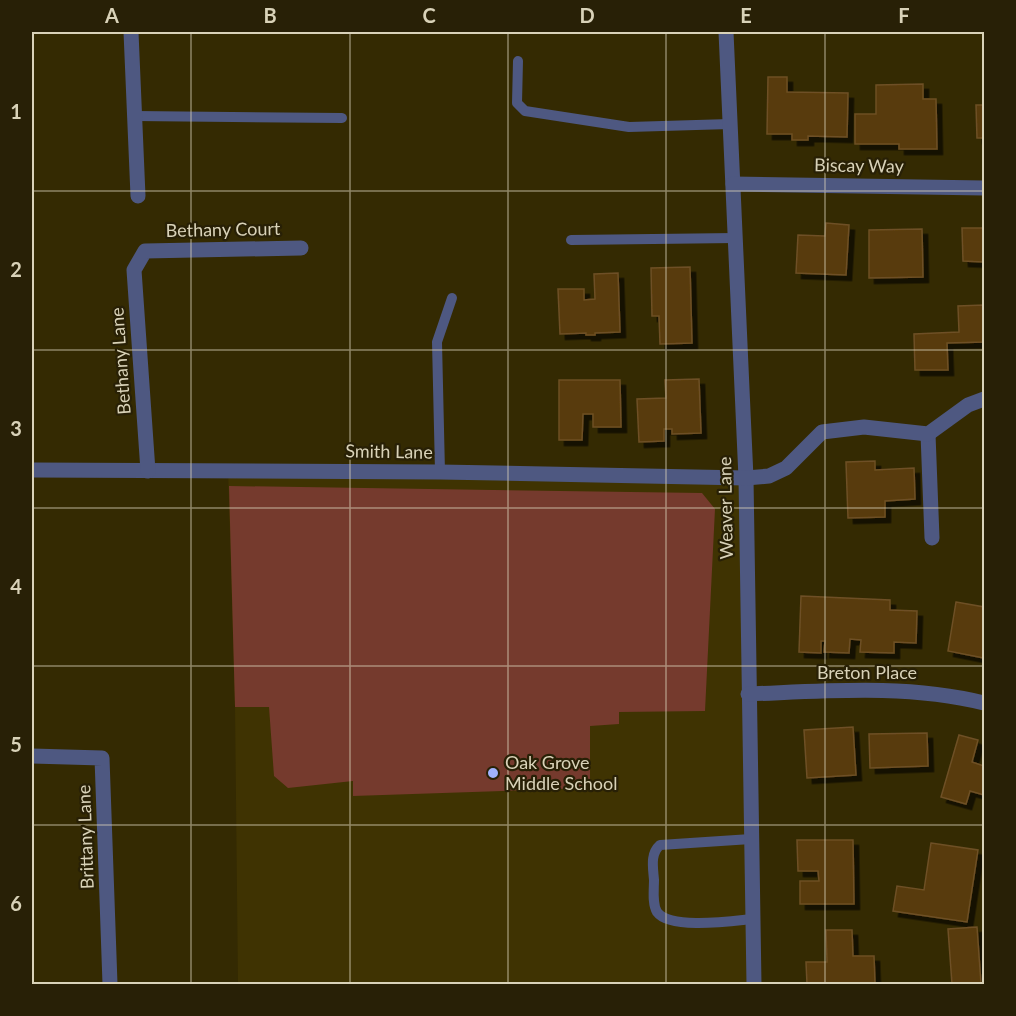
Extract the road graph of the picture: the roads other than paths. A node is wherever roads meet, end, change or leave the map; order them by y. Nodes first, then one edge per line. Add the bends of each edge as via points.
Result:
1 (131, 32) edge
2 (726, 32) edge
3 (518, 61) dead end
4 (135, 116) junction
5 (342, 118) dead end
6 (730, 124) junction
7 (733, 184) junction
8 (984, 188) edge
9 (138, 196) dead end
10 (735, 238) junction
11 (571, 240) dead end
12 (301, 248) dead end
13 (145, 251) joint
14 (452, 298) dead end
15 (984, 399) edge
16 (928, 434) junction
17 (32, 470) edge
18 (148, 471) junction
19 (440, 472) junction
20 (746, 478) junction
21 (932, 538) dead end
22 (748, 694) junction
23 (984, 703) edge
24 (32, 756) edge
25 (751, 839) junction
26 (752, 919) junction
27 (110, 984) edge
28 (754, 984) edge

1 - 4 street
2 - 6 street, Weaver Lane
3 - 6 lane via 517,104 525,111 628,127
4 - 5 lane
4 - 9 street
6 - 7 street, Weaver Lane
7 - 8 street, Biscay Way
7 - 10 street, Weaver Lane
10 - 11 lane
10 - 20 street, Weaver Lane
12 - 13 street, Bethany Court
13 - 18 street, Bethany Lane via 134,270
14 - 19 lane via 437,342
15 - 16 street via 968,405
16 - 20 street, Smith Lane via 864,427 822,432 786,468 770,476
16 - 21 street
17 - 18 street, Smith Lane
18 - 19 street, Smith Lane
19 - 20 street, Smith Lane
20 - 22 street, Weaver Lane
22 - 23 street, Breton Place via 893,689 952,695
22 - 25 street, Weaver Lane
24 - 27 street, Brittany Lane via 102,758
25 - 26 street, Weaver Lane
25 - 26 lane via 660,845 653,858 655,902 662,916 692,923
26 - 28 street, Weaver Lane

